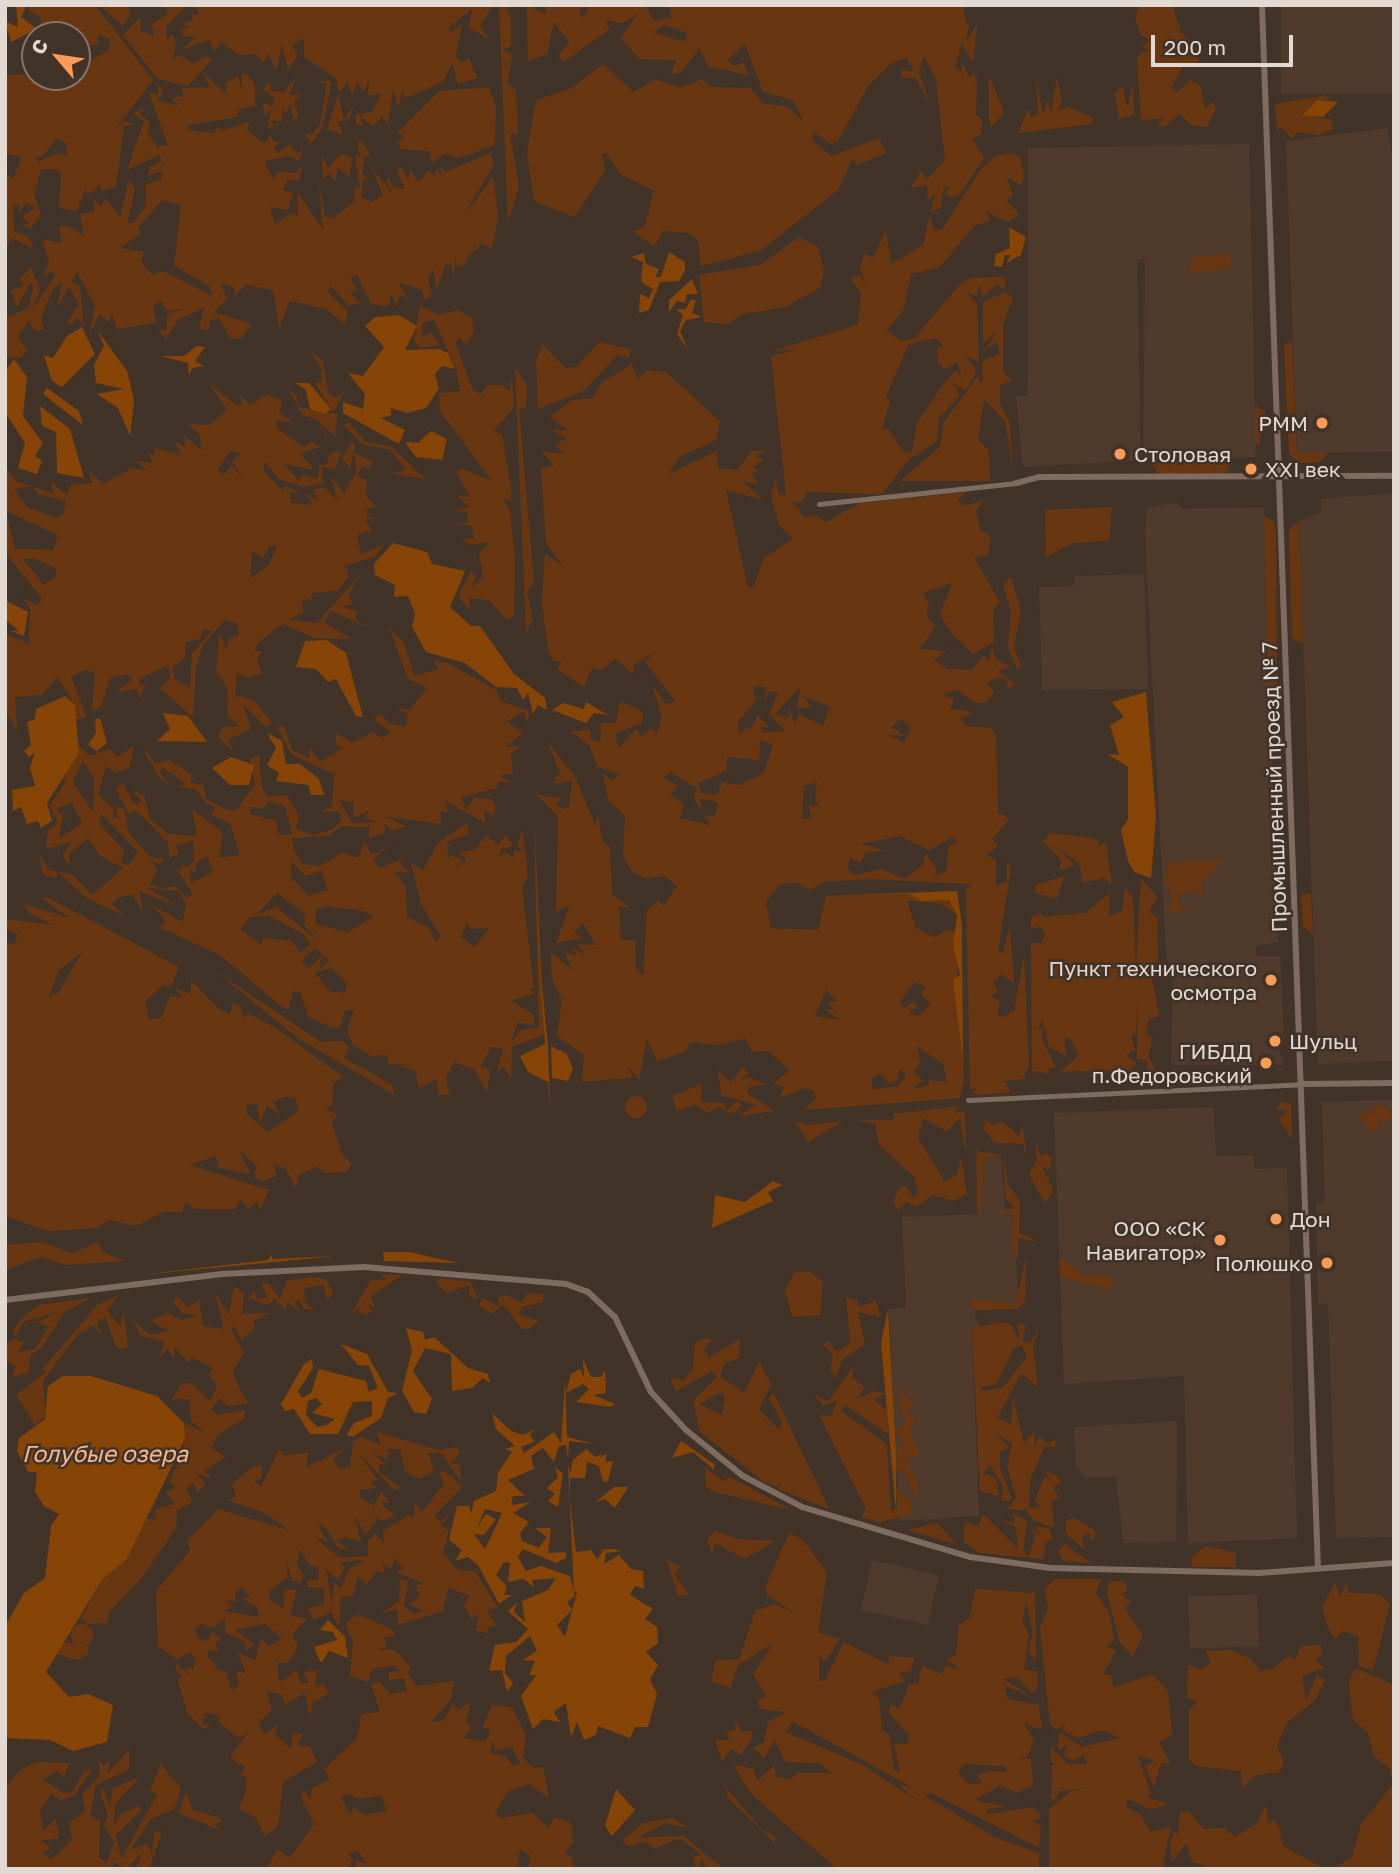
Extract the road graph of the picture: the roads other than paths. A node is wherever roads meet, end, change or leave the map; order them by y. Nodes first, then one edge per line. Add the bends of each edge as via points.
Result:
1 (1262, 5) edge
2 (1394, 476) edge
3 (1280, 480) junction
4 (1016, 482) joint
5 (819, 504) dead end
6 (1394, 1083) edge
7 (1303, 1084) junction
8 (968, 1100) dead end
9 (5, 1300) edge
10 (1394, 1563) edge
11 (1318, 1567) junction

1 - 3 street, Промышленный проезд № 7
2 - 3 street
3 - 4 street via 1040,477
3 - 7 street, Промышленный проезд № 7
4 - 5 street
6 - 7 street
7 - 8 street
7 - 11 street, Промышленный проезд № 7
9 - 11 street via 222,1274 364,1267 566,1284 588,1292 615,1317 664,1408 722,1462 765,1489 874,1531 996,1562 1108,1573
10 - 11 street

